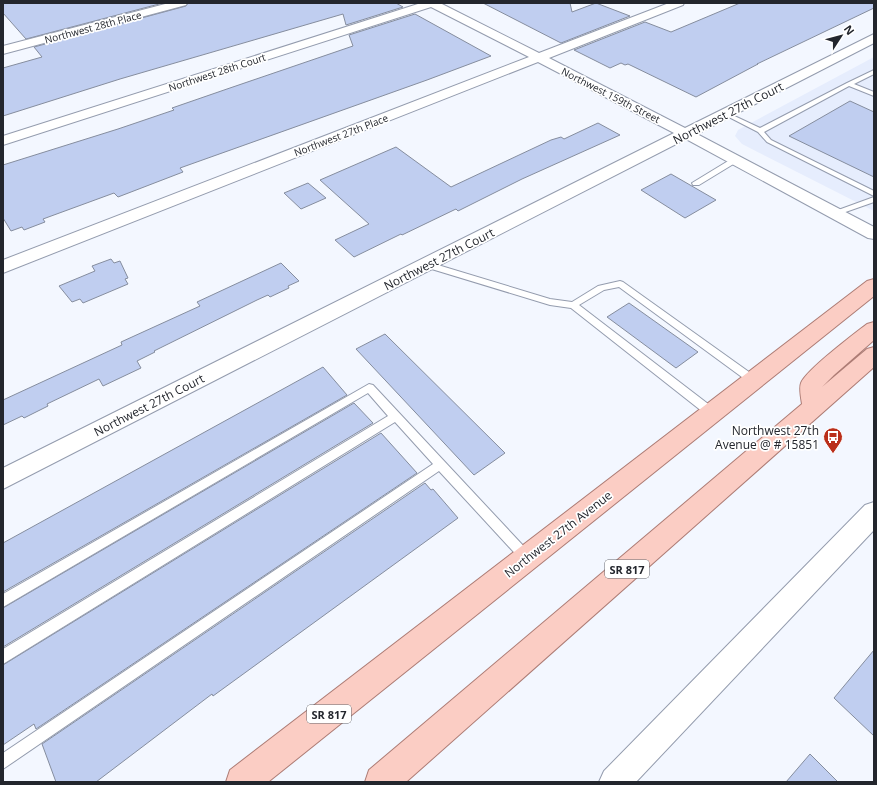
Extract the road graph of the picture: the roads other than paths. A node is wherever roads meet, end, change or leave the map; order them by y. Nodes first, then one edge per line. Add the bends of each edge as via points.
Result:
1 (182, 3) edge
2 (432, 3) edge
3 (679, 3) edge
4 (642, 5) dead end
5 (657, 11) junction
6 (874, 38) edge
7 (3, 50) edge
8 (537, 58) junction
9 (874, 72) edge
10 (849, 84) junction
11 (874, 94) edge
12 (726, 114) junction
13 (760, 131) junction
14 (687, 134) junction
15 (3, 141) edge
16 (736, 160) junction
17 (696, 182) dead end
18 (874, 194) edge
19 (874, 199) edge
20 (834, 212) junction
21 (874, 234) edge
22 (428, 265) junction
23 (3, 267) edge
24 (874, 286) edge
25 (573, 305) junction
26 (874, 329) edge
27 (874, 355) edge
28 (754, 380) junction
29 (814, 407) junction
30 (712, 412) junction
31 (395, 417) junction
32 (440, 465) junction
33 (3, 479) edge
34 (874, 513) edge
35 (527, 558) junction
36 (3, 601) edge
37 (3, 657) edge
38 (3, 762) edge
39 (242, 782) edge
40 (381, 782) edge
41 (615, 782) edge

1 - 7 street, Northwest 28th Place
2 - 8 street, Northwest 159th Street
2 - 15 street, Northwest 28th Court
3 - 5 street, Northwest 27th Place
4 - 5 street
5 - 8 street, Northwest 27th Place
6 - 12 street, Northwest 27th Court
8 - 14 street, Northwest 159th Street
8 - 23 street, Northwest 27th Place
9 - 10 lane
10 - 11 lane
10 - 13 lane
12 - 13 lane
12 - 14 street, Northwest 27th Court
13 - 18 lane via 768,141
14 - 16 street, Northwest 159th Street
14 - 22 street, Northwest 27th Court
16 - 17 lane
16 - 20 street, Northwest 159th Street
19 - 20 lane
20 - 21 street, Northwest 159th Street
22 - 25 lane via 550,302
22 - 33 street, Northwest 27th Court
24 - 28 main road, Northwest 27th Avenue / SR 817
25 - 28 lane via 601,288 620,284
25 - 30 lane
26 - 29 main road via 811,384
27 - 29 main road, SR 817
28 - 30 main road, Northwest 27th Avenue / SR 817
29 - 40 main road, SR 817
30 - 35 main road, Northwest 27th Avenue / SR 817
31 - 32 lane
31 - 36 lane via 369,388
31 - 37 lane
32 - 35 lane
32 - 38 lane
34 - 41 street
35 - 39 main road, Northwest 27th Avenue / SR 817

